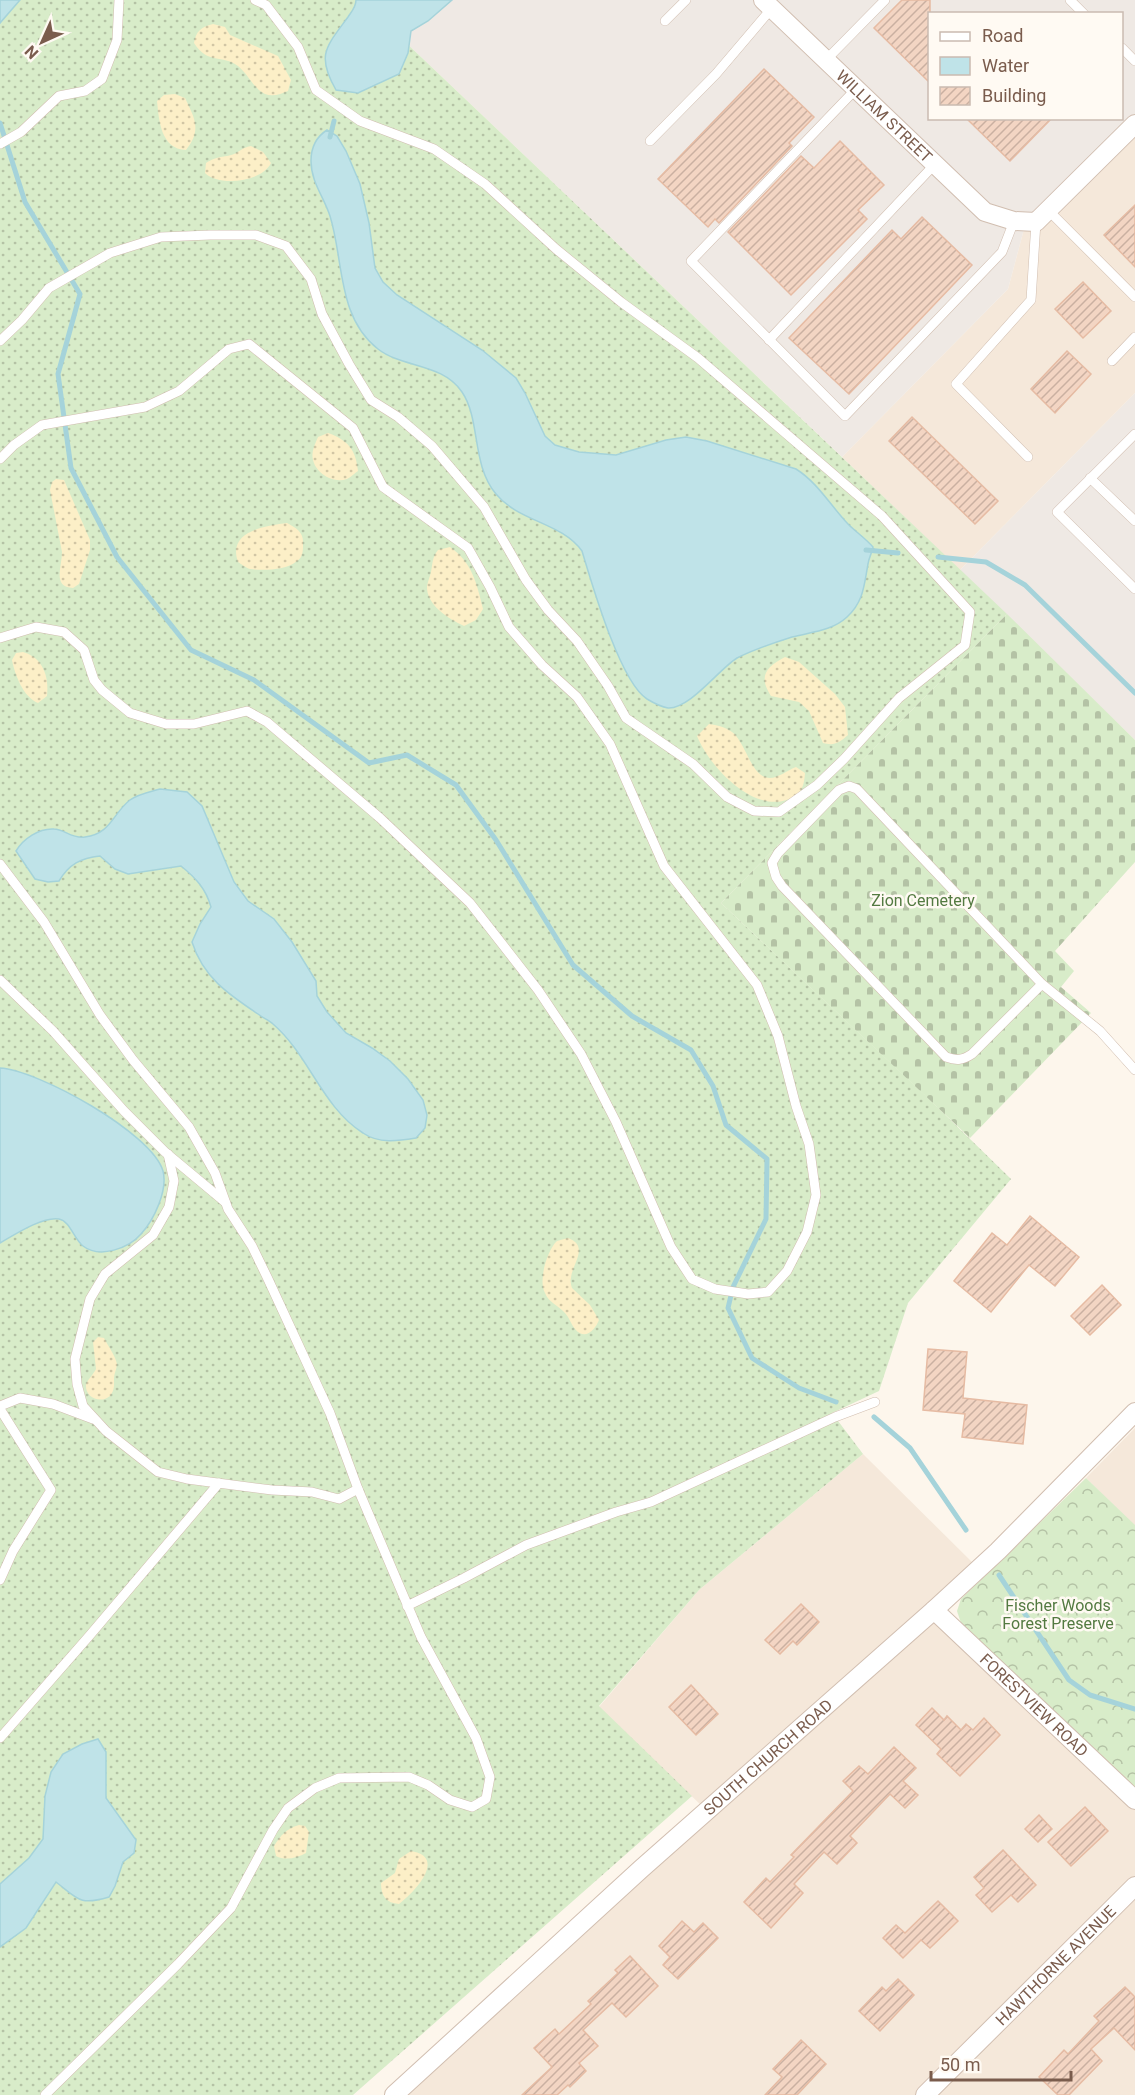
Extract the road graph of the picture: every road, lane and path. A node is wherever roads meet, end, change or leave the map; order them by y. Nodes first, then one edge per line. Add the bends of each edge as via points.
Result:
1 (119, 0) edge
2 (255, 0) edge
3 (686, 0) edge
4 (885, 0) edge
5 (1070, 0) edge
6 (768, 4) edge
7 (1082, 12) edge
8 (666, 21) dead end
9 (1123, 49) edge
10 (826, 60) junction
11 (1135, 61) edge
12 (856, 88) junction
13 (1135, 124) edge
14 (650, 141) dead end
15 (0, 144) edge
16 (935, 164) junction
17 (1042, 217) junction
18 (1014, 221) junction
19 (1135, 297) edge
20 (1135, 337) edge
21 (0, 340) edge
22 (769, 340) junction
23 (1112, 361) dead end
24 (1135, 434) edge
25 (1028, 457) dead end
26 (0, 459) edge
27 (1090, 478) junction
28 (1135, 521) edge
29 (1135, 589) edge
30 (0, 638) edge
31 (0, 864) edge
32 (0, 980) edge
33 (1042, 984) junction
34 (1135, 1070) edge
35 (168, 1154) junction
36 (226, 1204) junction
37 (875, 1402) dead end
38 (0, 1408) edge
39 (1135, 1412) edge
40 (96, 1420) junction
41 (219, 1483) junction
42 (358, 1489) junction
43 (0, 1580) edge
44 (407, 1606) junction
45 (934, 1610) junction
46 (0, 1738) edge
47 (1135, 1800) edge
48 (1135, 1886) edge
49 (45, 2095) edge
50 (394, 2095) edge
51 (925, 2095) edge

1 - 15 lane via 117,40 102,79 85,91 59,96 16,135
2 - 21 lane via 266,6 298,47 316,90 360,121 434,149 485,184 556,249 698,357 882,516 970,612 965,645 899,698 817,785 779,812 754,811 727,797 693,764 626,718 577,641 526,580 484,507 432,446 371,400 322,314 311,279 286,246 256,235 161,237 110,253 49,288
3 - 8 lane
4 - 10 lane
5 - 7 lane
6 - 10 street, WILLIAM STREET
6 - 14 lane via 716,74
9 - 11 lane
10 - 12 street, WILLIAM STREET
12 - 16 street, WILLIAM STREET
12 - 22 lane via 691,261
13 - 17 street
16 - 18 street, WILLIAM STREET via 985,212
16 - 22 lane
17 - 18 street, WILLIAM STREET
17 - 19 lane
17 - 25 lane via 1031,300 956,384
18 - 22 lane via 1002,252 845,416
20 - 23 lane
24 - 27 lane
26 - 30 lane via 42,425 145,407 179,391 229,349 249,344 353,428 383,487 468,548 509,627 577,697 610,744 664,866 757,985 778,1036 809,1144 816,1195 807,1232 787,1271 768,1292 720,1290 692,1279 671,1247 581,1054 538,990 470,903 380,818 267,722 247,711 194,724 166,724 130,713 102,690 94,680 84,650 64,632 36,627
27 - 28 lane
27 - 29 lane via 1057,512
31 - 36 lane via 44,922 100,1015 189,1127 215,1173
32 - 35 lane
33 - 33 lane via 857,789 849,786 839,790 772,863 782,886 946,1058 964,1060 972,1054
33 - 34 lane via 1100,1031
35 - 36 lane
35 - 40 lane via 174,1181 169,1207 153,1235 105,1274 90,1299 81,1331 75,1359 77,1384 83,1407
36 - 42 lane via 252,1246 297,1340
37 - 44 lane via 651,1502 526,1545
38 - 40 lane via 20,1398 53,1404
38 - 43 lane via 51,1490
39 - 45 street, SOUTH CHURCH ROAD
40 - 41 lane via 158,1472
41 - 42 lane via 312,1492 339,1499
41 - 46 lane
42 - 44 lane
44 - 49 lane via 476,1738 490,1777 486,1799 472,1807 450,1800 410,1777 339,1778 315,1788 288,1808 231,1908
45 - 47 street, FORESTVIEW ROAD
45 - 50 street, SOUTH CHURCH ROAD via 641,1869
48 - 51 street, HAWTHORNE AVENUE

